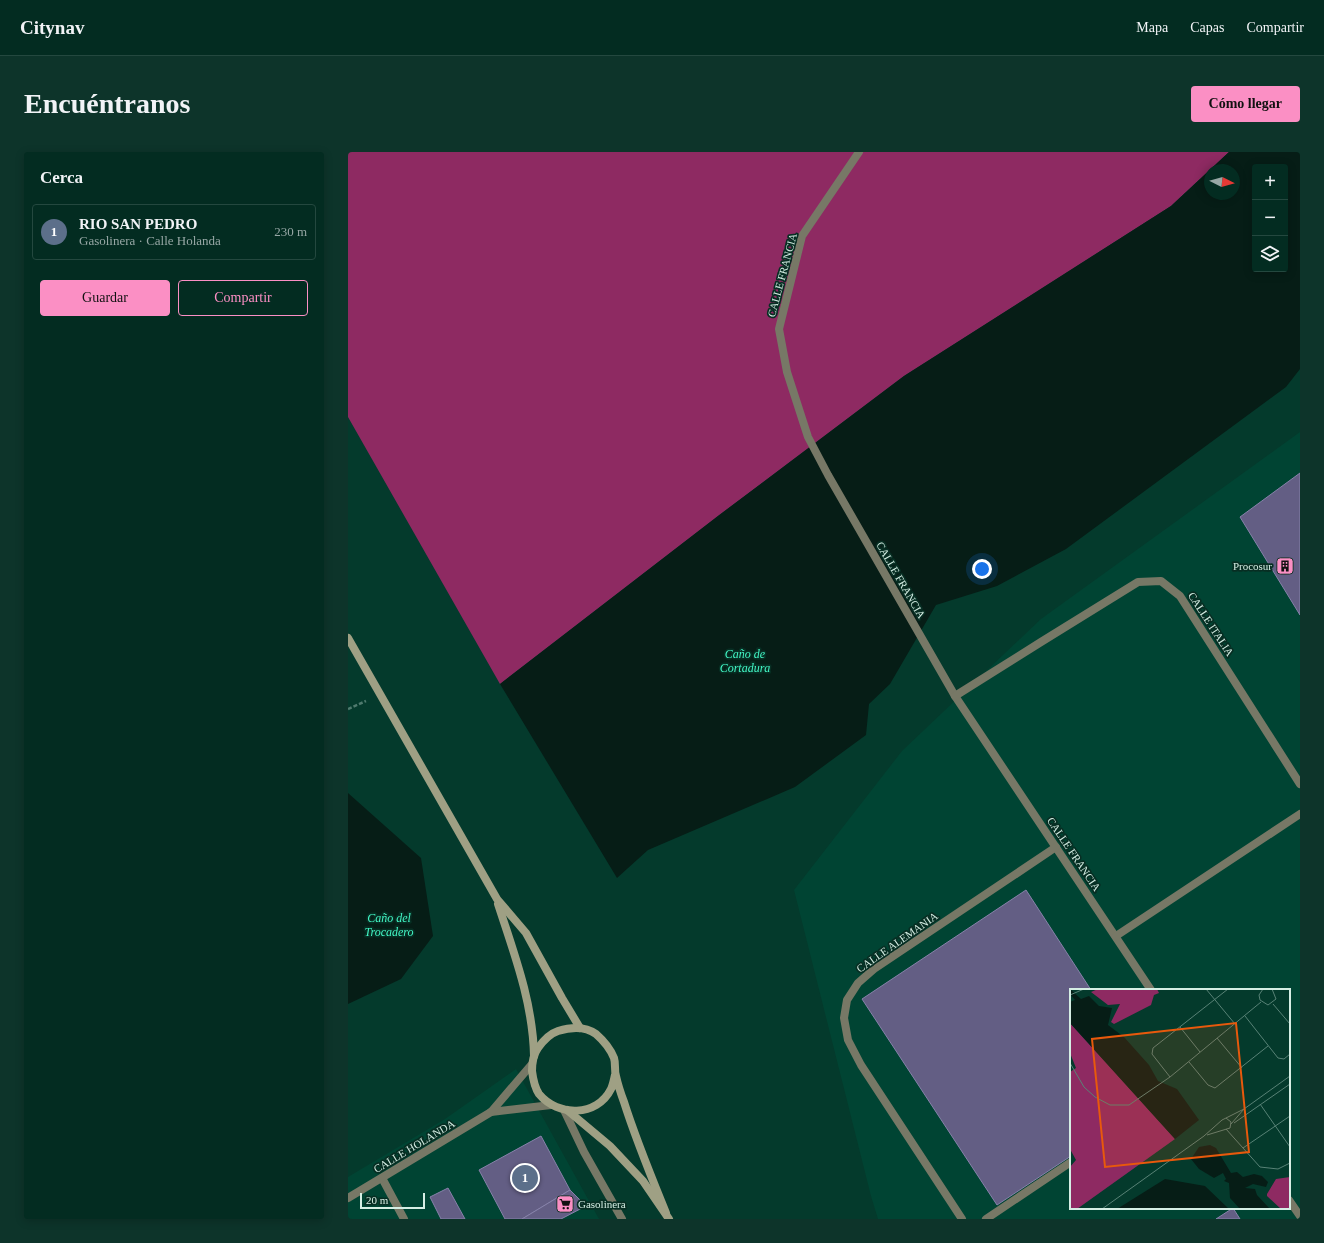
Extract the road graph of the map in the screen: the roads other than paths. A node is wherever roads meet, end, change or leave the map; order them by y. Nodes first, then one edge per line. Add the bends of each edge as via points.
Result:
1 (859, 152) edge
2 (348, 638) edge
3 (955, 696) junction
4 (1300, 784) edge
5 (1300, 814) edge
6 (1056, 847) junction
7 (497, 899) junction
8 (1116, 936) junction
9 (1150, 989) edge
10 (580, 1028) junction
11 (533, 1062) junction
12 (615, 1075) junction
13 (551, 1105) junction
14 (565, 1110) junction
15 (491, 1112) junction
16 (1070, 1163) edge
17 (382, 1178) junction
18 (348, 1198) edge
19 (1290, 1201) edge
20 (1299, 1212) edge
21 (667, 1216) edge
22 (404, 1219) edge
23 (622, 1219) edge
24 (962, 1219) edge
25 (986, 1219) edge

1 - 3 street, CALLE FRANCIA via 802,236 779,329 787,372 808,437
2 - 7 main road
3 - 4 street, CALLE ITALIA via 1138,582 1161,581 1180,596
3 - 6 street, CALLE FRANCIA
5 - 8 street
6 - 8 street, CALLE FRANCIA
6 - 24 street, CALLE ALEMANIA via 874,969 858,983 847,1000 844,1018 848,1040 861,1065
7 - 10 main road via 526,933
7 - 11 main road via 525,990 533,1035
8 - 9 street, CALLE FRANCIA
10 - 11 main road via 566,1028 555,1032 544,1040 536,1051
10 - 12 main road via 594,1032 605,1041 615,1059
11 - 13 main road via 533,1080 539,1094
11 - 15 street
12 - 14 main road via 611,1089 594,1107 579,1111
12 - 21 main road via 635,1138
13 - 14 main road
13 - 15 street
14 - 21 main road via 610,1146 643,1181
14 - 23 street via 584,1152
15 - 17 street, CALLE HOLANDA
16 - 25 street
17 - 18 street, CALLE HOLANDA
17 - 22 street
19 - 20 street

